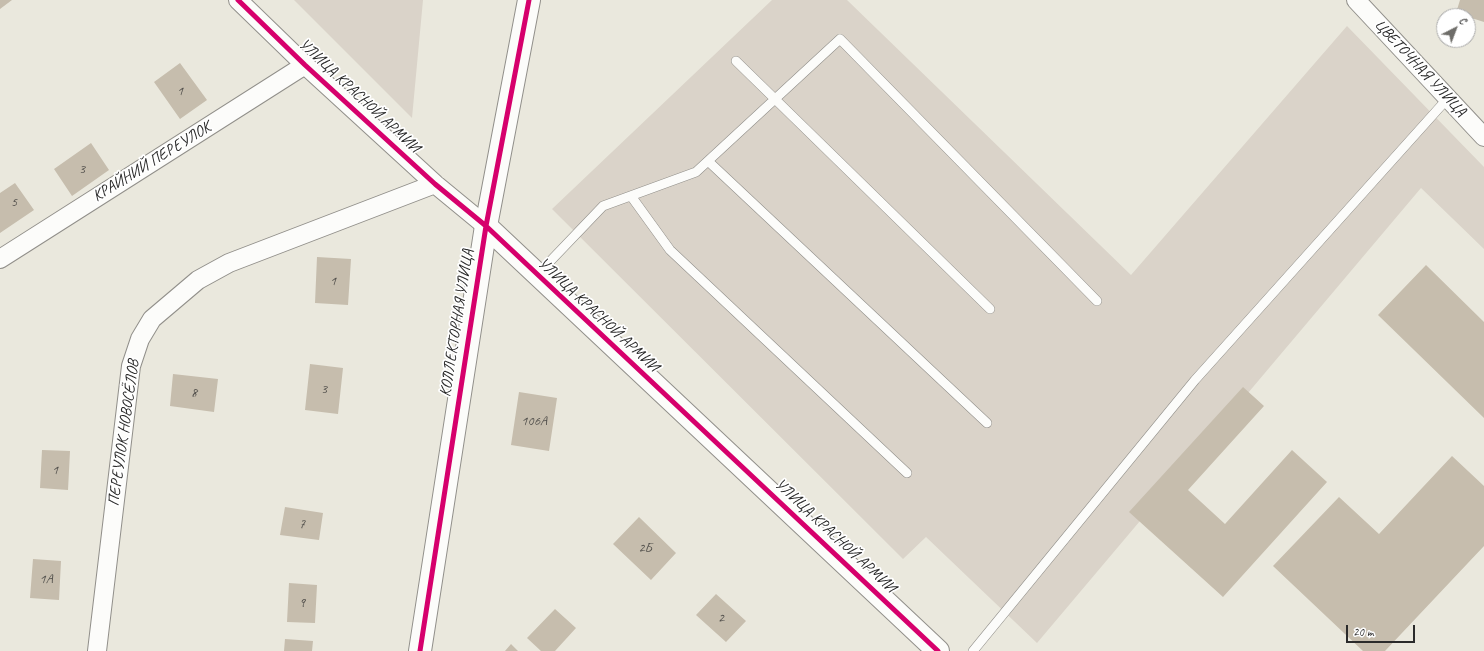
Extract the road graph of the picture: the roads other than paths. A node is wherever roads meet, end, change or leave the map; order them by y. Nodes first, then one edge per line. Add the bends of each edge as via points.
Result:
1 (238, 0) edge
2 (529, 0) edge
3 (1356, 0) edge
4 (736, 61) dead end
5 (305, 65) junction
6 (1448, 98) junction
7 (775, 99) junction
8 (1484, 137) edge
9 (708, 161) junction
10 (435, 184) junction
11 (631, 196) junction
12 (486, 226) junction
13 (0, 259) edge
14 (537, 274) junction
15 (1097, 302) dead end
16 (990, 309) dead end
17 (987, 424) dead end
18 (907, 473) dead end
19 (97, 651) edge
20 (420, 651) edge
21 (938, 651) edge
22 (973, 651) edge

1 - 5 street, УЛИЦА КРАСНОЙ АРМИИ
2 - 12 street, КОЛЛЕКТОРНАЯ УЛИЦА
3 - 6 street, ЦВЕТОЧНАЯ УЛИЦА
4 - 7 lane
5 - 10 street, УЛИЦА КРАСНОЙ АРМИИ
5 - 13 street, КРАЙНИЙ ПЕРЕУЛОК
6 - 8 street, ЦВЕТОЧНАЯ УЛИЦА
6 - 22 lane via 1194,380
7 - 9 lane
7 - 15 lane via 840,39
7 - 16 lane
9 - 11 lane via 696,172
9 - 17 lane
10 - 12 street, УЛИЦА КРАСНОЙ АРМИИ
10 - 19 street, ПЕРЕУЛОК НОВОСЁЛОВ via 229,263 198,280 152,319 140,339 131,366
11 - 14 lane via 603,206
11 - 18 lane via 670,250
12 - 14 street, УЛИЦА КРАСНОЙ АРМИИ
12 - 20 street, КОЛЛЕКТОРНАЯ УЛИЦА
14 - 21 street, УЛИЦА КРАСНОЙ АРМИИ

